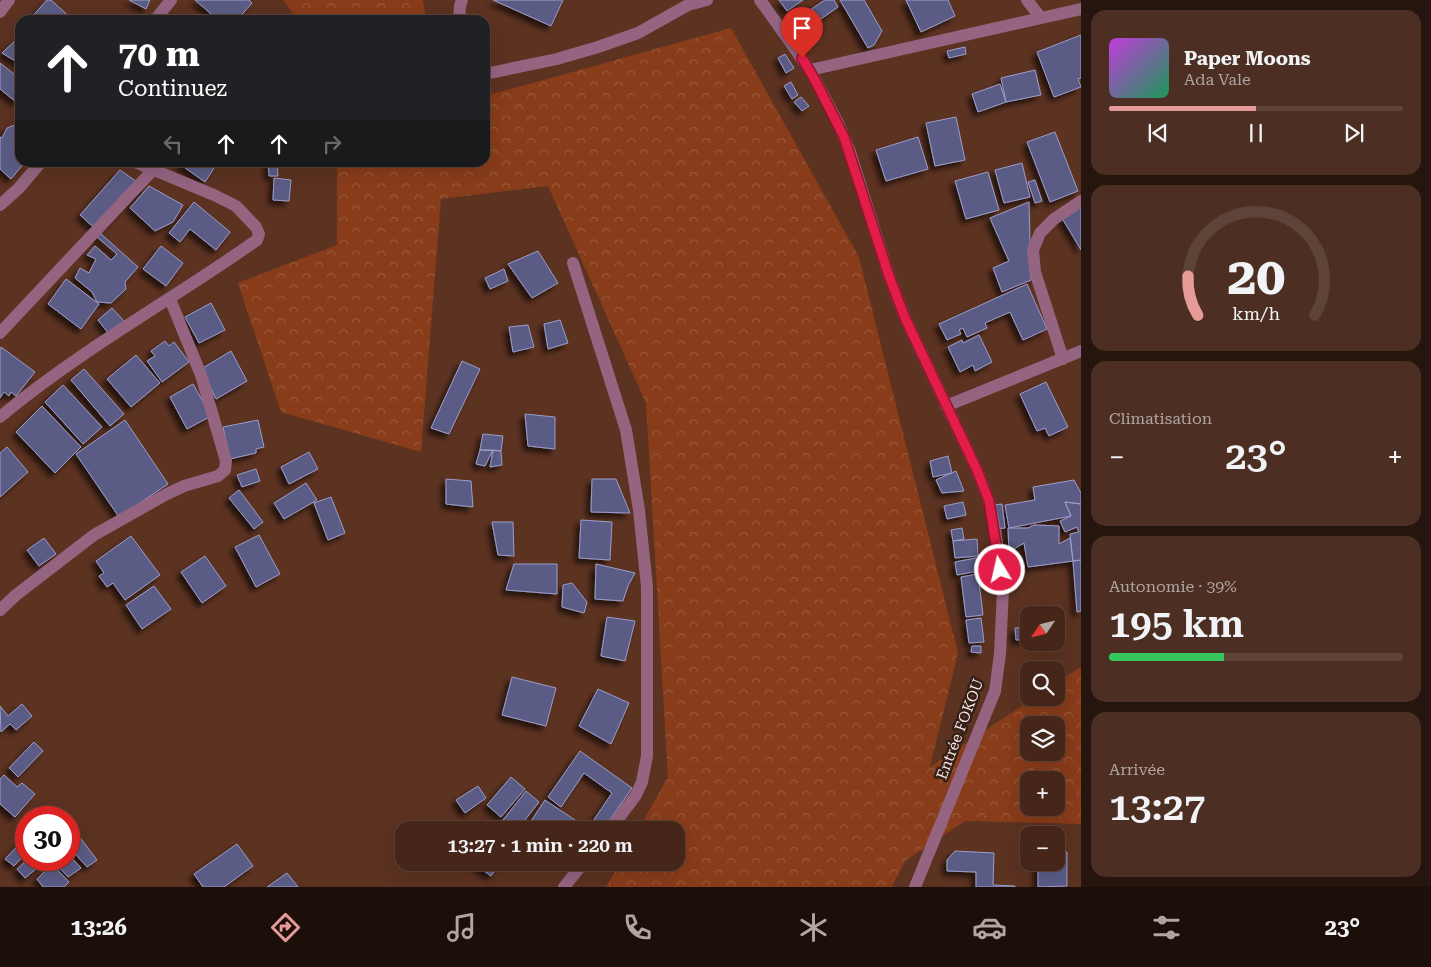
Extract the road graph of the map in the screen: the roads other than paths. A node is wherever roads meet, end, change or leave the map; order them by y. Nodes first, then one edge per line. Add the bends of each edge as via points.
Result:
1 (9, 0) edge
2 (171, 0) edge
3 (462, 0) edge
4 (674, 0) edge
5 (707, 0) edge
6 (760, 0) edge
7 (1027, 0) edge
8 (688, 5) junction
9 (1081, 10) edge
10 (0, 12) edge
11 (159, 15) edge
12 (459, 15) edge
13 (1041, 18) junction
14 (810, 70) junction
15 (490, 73) edge
16 (37, 167) edge
17 (146, 167) edge
18 (153, 170) junction
19 (1081, 201) edge
20 (0, 205) edge
21 (573, 263) dead end
22 (170, 299) junction
23 (0, 333) edge
24 (1081, 352) edge
25 (1063, 359) junction
26 (946, 406) junction
27 (0, 417) edge
28 (0, 610) edge
29 (617, 821) edge
30 (577, 871) edge
31 (564, 887) edge
32 (915, 887) edge

1 - 10 street
2 - 11 street
3 - 12 street
4 - 8 street
5 - 8 street
6 - 14 street, Entrée FOKOU
7 - 13 street
8 - 15 street via 638,33 598,47
9 - 13 street
13 - 14 street
14 - 26 street, Entrée FOKOU via 850,152 895,293
16 - 20 street
17 - 18 street
18 - 22 street via 236,206 259,234 257,240
18 - 23 street
19 - 25 street via 1054,218 1040,233 1033,250 1035,272
21 - 29 street via 626,430 647,587 646,756 642,782
22 - 27 street via 81,355
22 - 28 street via 201,375 226,461 225,470 218,476 165,495 94,535
24 - 25 street
25 - 26 street
26 - 32 street, Entrée FOKOU via 989,501 1003,589 1000,654 994,691 984,720
30 - 31 street

